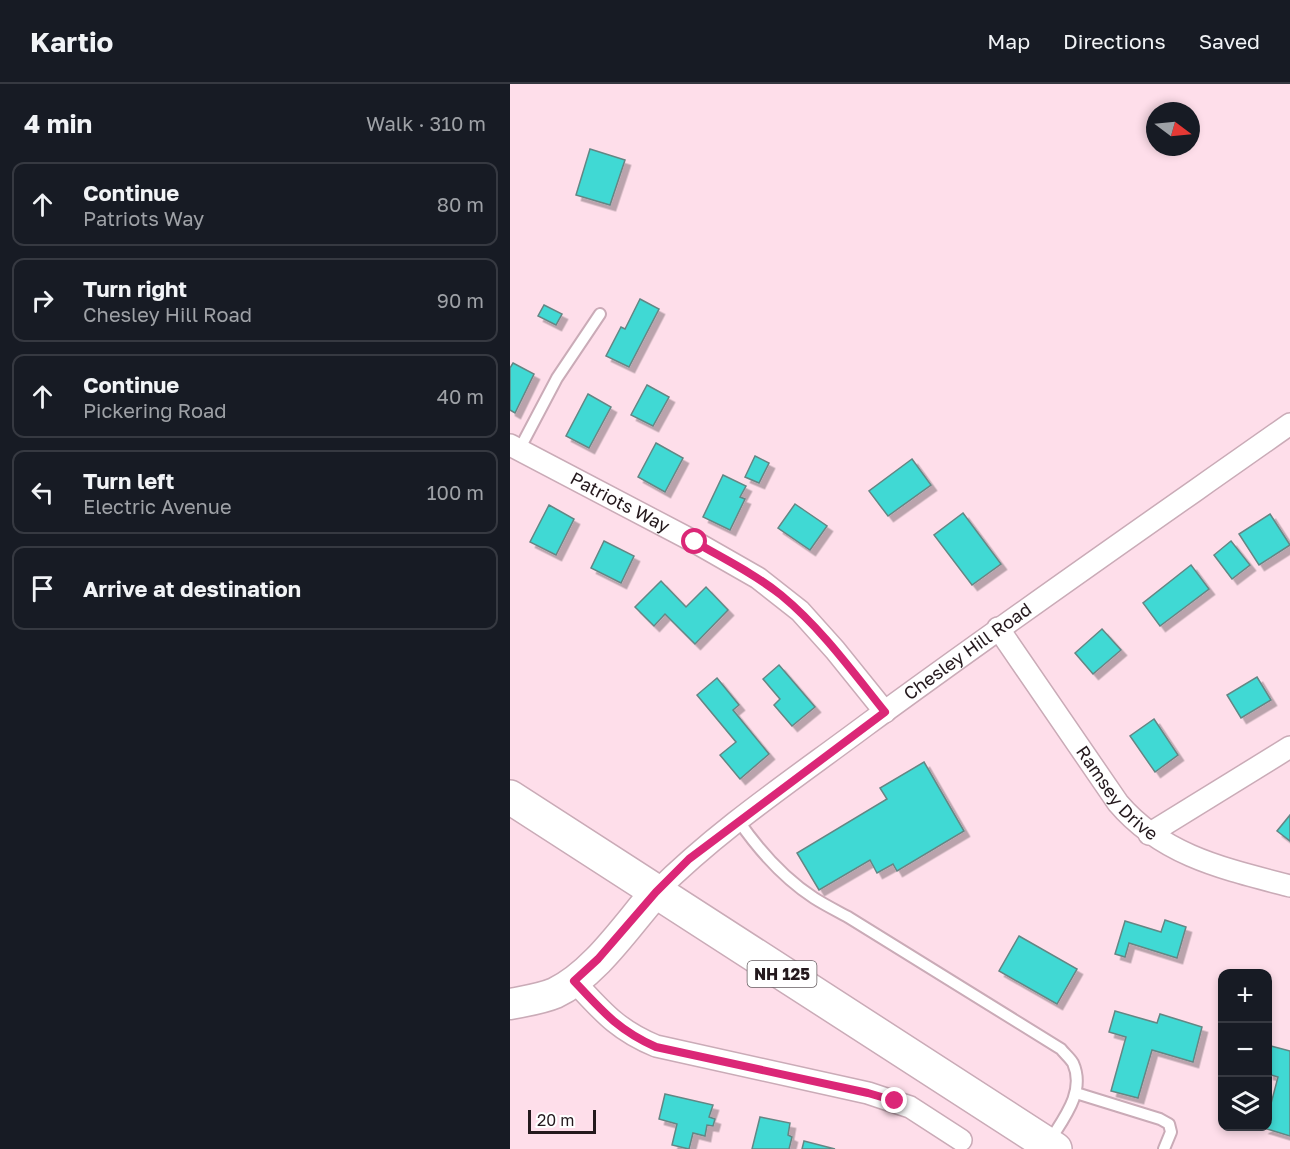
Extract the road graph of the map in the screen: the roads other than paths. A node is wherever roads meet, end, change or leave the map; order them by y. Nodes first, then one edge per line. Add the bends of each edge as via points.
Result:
1 (600, 314) dead end
2 (1290, 424) edge
3 (515, 447) edge
4 (998, 628) junction
5 (885, 712) junction
6 (1290, 747) edge
7 (510, 797) edge
8 (738, 820) junction
9 (1149, 834) junction
10 (1290, 886) edge
11 (656, 892) junction
12 (574, 981) junction
13 (510, 1004) edge
14 (1076, 1093) junction
15 (961, 1140) dead end
16 (1051, 1146) edge
17 (1164, 1149) edge

1 - 3 lane
2 - 4 street, Chesley Hill Road
3 - 5 street, Patriots Way via 758,578 800,611
4 - 5 street, Chesley Hill Road
4 - 9 street, Ramsey Drive via 1118,803
5 - 8 street, Chesley Hill Road
6 - 9 street
7 - 11 highway, NH 125
8 - 11 street, Chesley Hill Road via 689,859
8 - 14 lane via 750,838 814,898 1061,1049 1073,1064
9 - 10 street, Ramsey Drive via 1198,860
11 - 12 main road
11 - 16 highway, NH 125
12 - 13 main road via 555,993
12 - 15 street via 607,1016 633,1036 656,1047 868,1093 910,1107
14 - 16 lane
14 - 17 lane via 1169,1124 1171,1132

